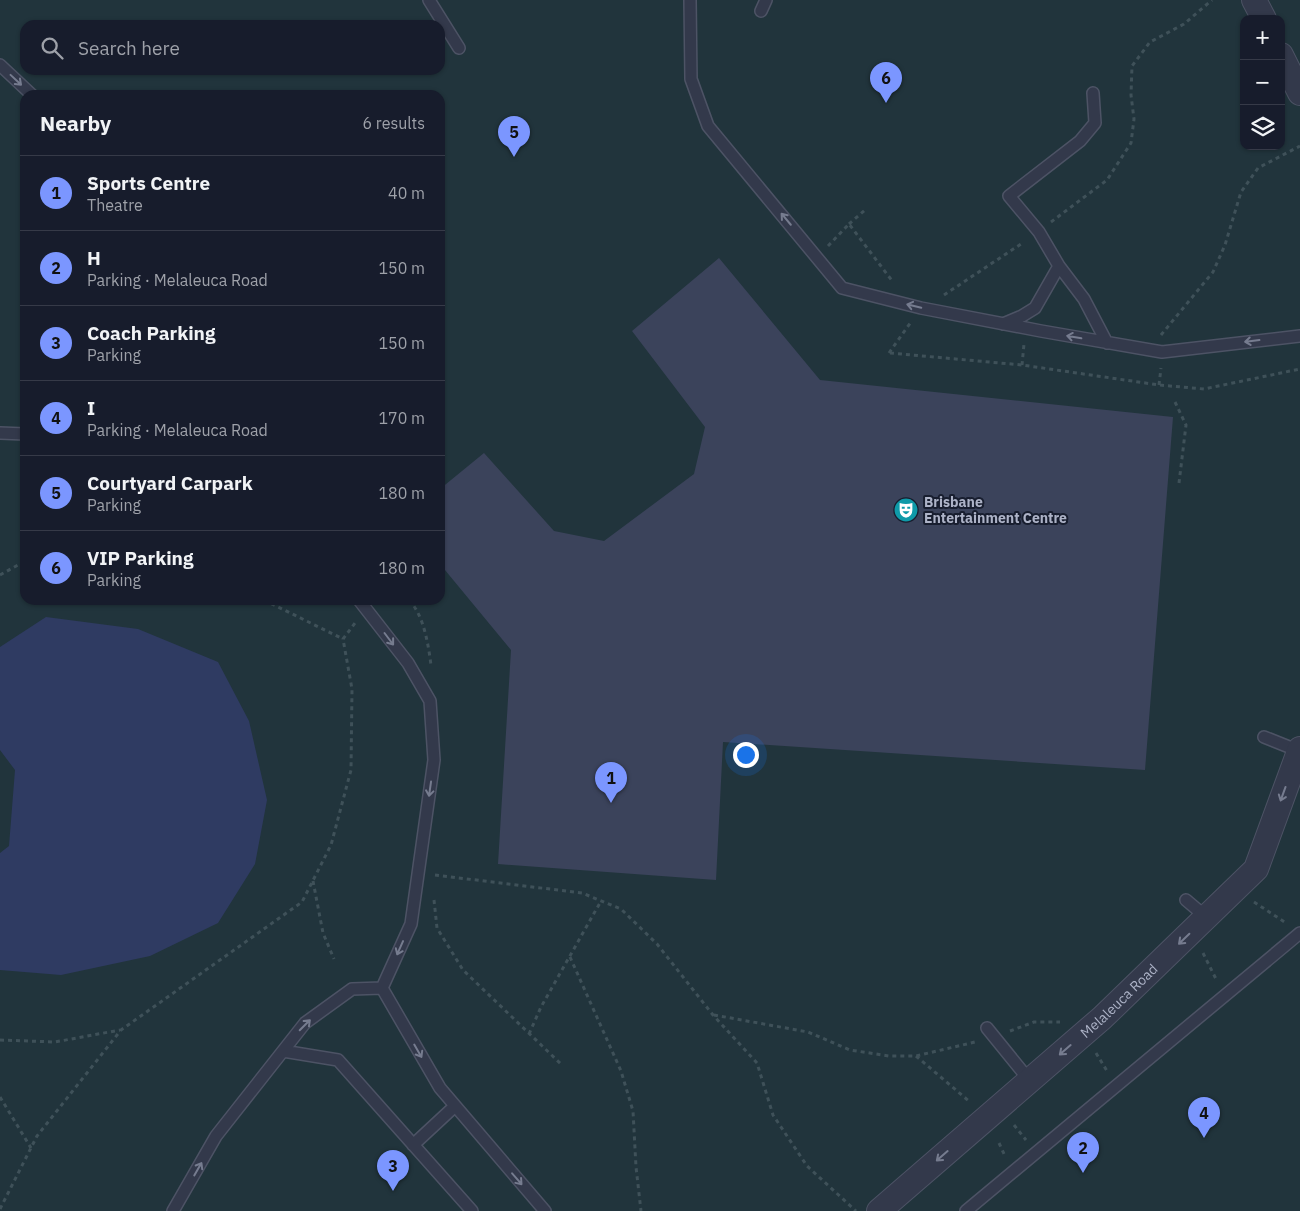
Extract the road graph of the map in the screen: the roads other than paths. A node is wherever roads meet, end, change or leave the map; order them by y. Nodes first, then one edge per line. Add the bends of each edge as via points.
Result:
1 (429, 0) edge
2 (690, 0) edge
3 (766, 0) edge
4 (1254, 0) edge
5 (761, 11) dead end
6 (1262, 15) edge
7 (442, 20) edge
8 (445, 26) edge
9 (459, 48) dead end
10 (1284, 60) edge
11 (0, 65) edge
12 (27, 90) edge
13 (1300, 92) edge
14 (1093, 94) dead end
15 (1059, 266) junction
16 (1003, 324) junction
17 (1300, 336) edge
18 (1107, 343) junction
19 (0, 433) edge
20 (20, 434) edge
21 (364, 605) edge
22 (1264, 737) dead end
23 (1300, 750) edge
24 (1186, 900) dead end
25 (1206, 917) junction
26 (1296, 930) edge
27 (382, 988) junction
28 (990, 1032) road end
29 (283, 1050) junction
30 (1030, 1081) junction
31 (455, 1106) junction
32 (413, 1144) junction
33 (173, 1211) edge
34 (472, 1211) edge
35 (545, 1211) edge
36 (879, 1211) edge
37 (966, 1211) edge

1 - 7 lane
16 -> 2 lane via 842,288 708,126 691,79
3 - 5 lane
4 - 6 street
8 - 9 lane
10 - 13 street
11 -> 12 lane
14 - 15 lane via 1095,123 1080,141 1009,196 1039,232
15 - 16 lane via 1035,308
15 - 18 lane via 1084,299
18 -> 16 lane
17 -> 18 lane via 1162,352
19 - 20 lane
21 -> 27 lane via 408,663 430,701 434,760 411,924
22 - 23 lane
23 -> 25 street, Melaleuca Road via 1256,869
24 - 25 lane
25 -> 30 street, Melaleuca Road
26 - 37 lane via 1225,995
29 -> 27 lane via 305,1023 352,989
27 -> 31 lane via 440,1088
28 - 30 lane
29 - 32 lane via 338,1060
33 -> 29 lane via 216,1136
30 -> 36 street, Melaleuca Road
31 - 32 lane
31 -> 35 lane
32 - 34 lane

